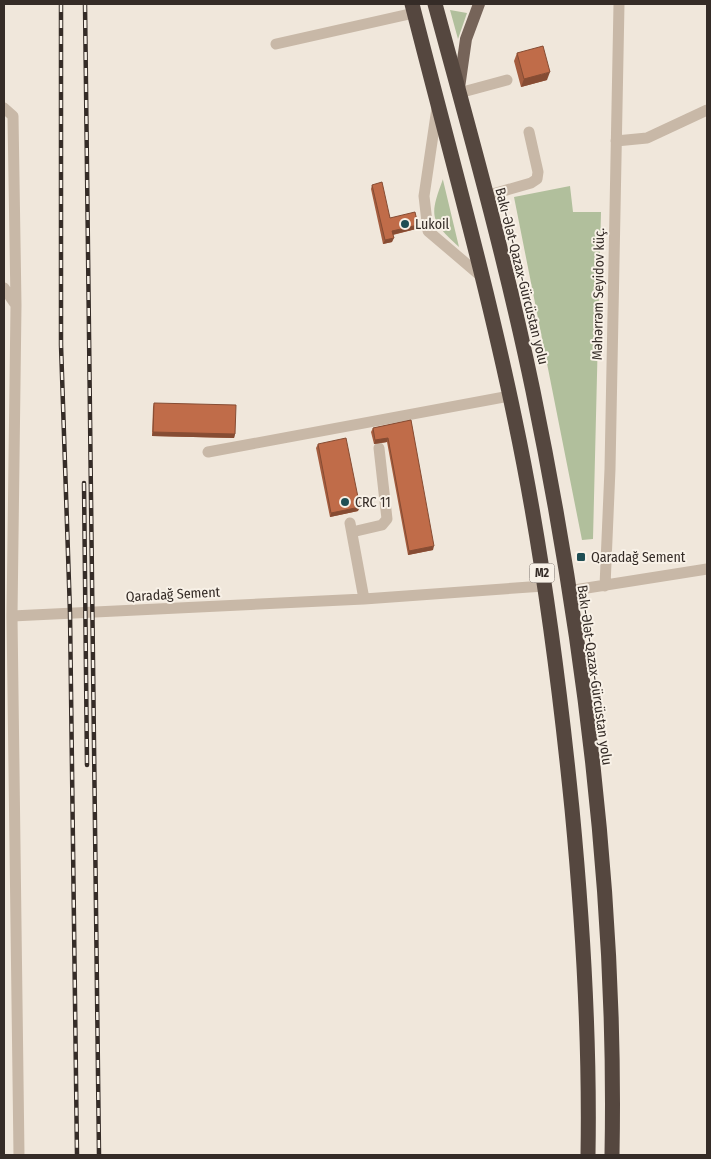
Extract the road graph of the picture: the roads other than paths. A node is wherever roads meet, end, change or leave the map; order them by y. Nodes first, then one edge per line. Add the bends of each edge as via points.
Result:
1 (435, 4) edge
2 (479, 4) edge
3 (619, 4) edge
4 (413, 8) edge
5 (276, 44) dead end
6 (507, 80) dead end
7 (459, 93) junction
8 (438, 106) junction
9 (4, 108) edge
10 (707, 110) edge
11 (529, 132) dead end
12 (616, 141) junction
13 (486, 196) junction
14 (482, 277) junction
15 (4, 288) edge
16 (16, 305) junction
17 (510, 396) junction
18 (378, 448) dead end
19 (208, 452) dead end
20 (707, 569) edge
21 (544, 586) junction
22 (605, 586) junction
23 (568, 591) junction
24 (364, 599) junction
25 (12, 616) junction
26 (9, 842) edge
27 (10, 858) edge
28 (19, 1155) edge
29 (588, 1155) edge
30 (612, 1155) edge

1 - 7 highway, Bakı-Ələt-Qazax-Gürcüstan yolu / M2
2 - 7 main road via 466,39
3 - 12 street, Məhərrəm Seyidov küç.
4 - 5 street
4 - 8 highway, M2
6 - 7 street
7 - 13 highway, Bakı-Ələt-Qazax-Gürcüstan yolu / M2
8 - 14 highway, M2
8 - 14 street via 424,196 428,231
9 - 16 street via 14,116
10 - 12 street via 647,138
11 - 13 street via 537,178 531,183
12 - 22 street, Məhərrəm Seyidov küç.
13 - 23 highway, Bakı-Ələt-Qazax-Gürcüstan yolu / M2 via 533,390
14 - 17 highway, M2
15 - 16 street
16 - 25 street
17 - 19 street
17 - 21 highway, M2
18 - 24 street via 387,519 382,525 351,527
20 - 22 street
21 - 24 street, Qaradağ Sement
21 - 29 highway, M2 via 563,722 577,869 588,1019
22 - 23 street
23 - 30 highway, Bakı-Ələt-Qazax-Gürcüstan yolu / M2 via 587,723 602,871 610,1020
24 - 25 street, Qaradağ Sement
25 - 26 street
26 - 27 street
27 - 28 street

